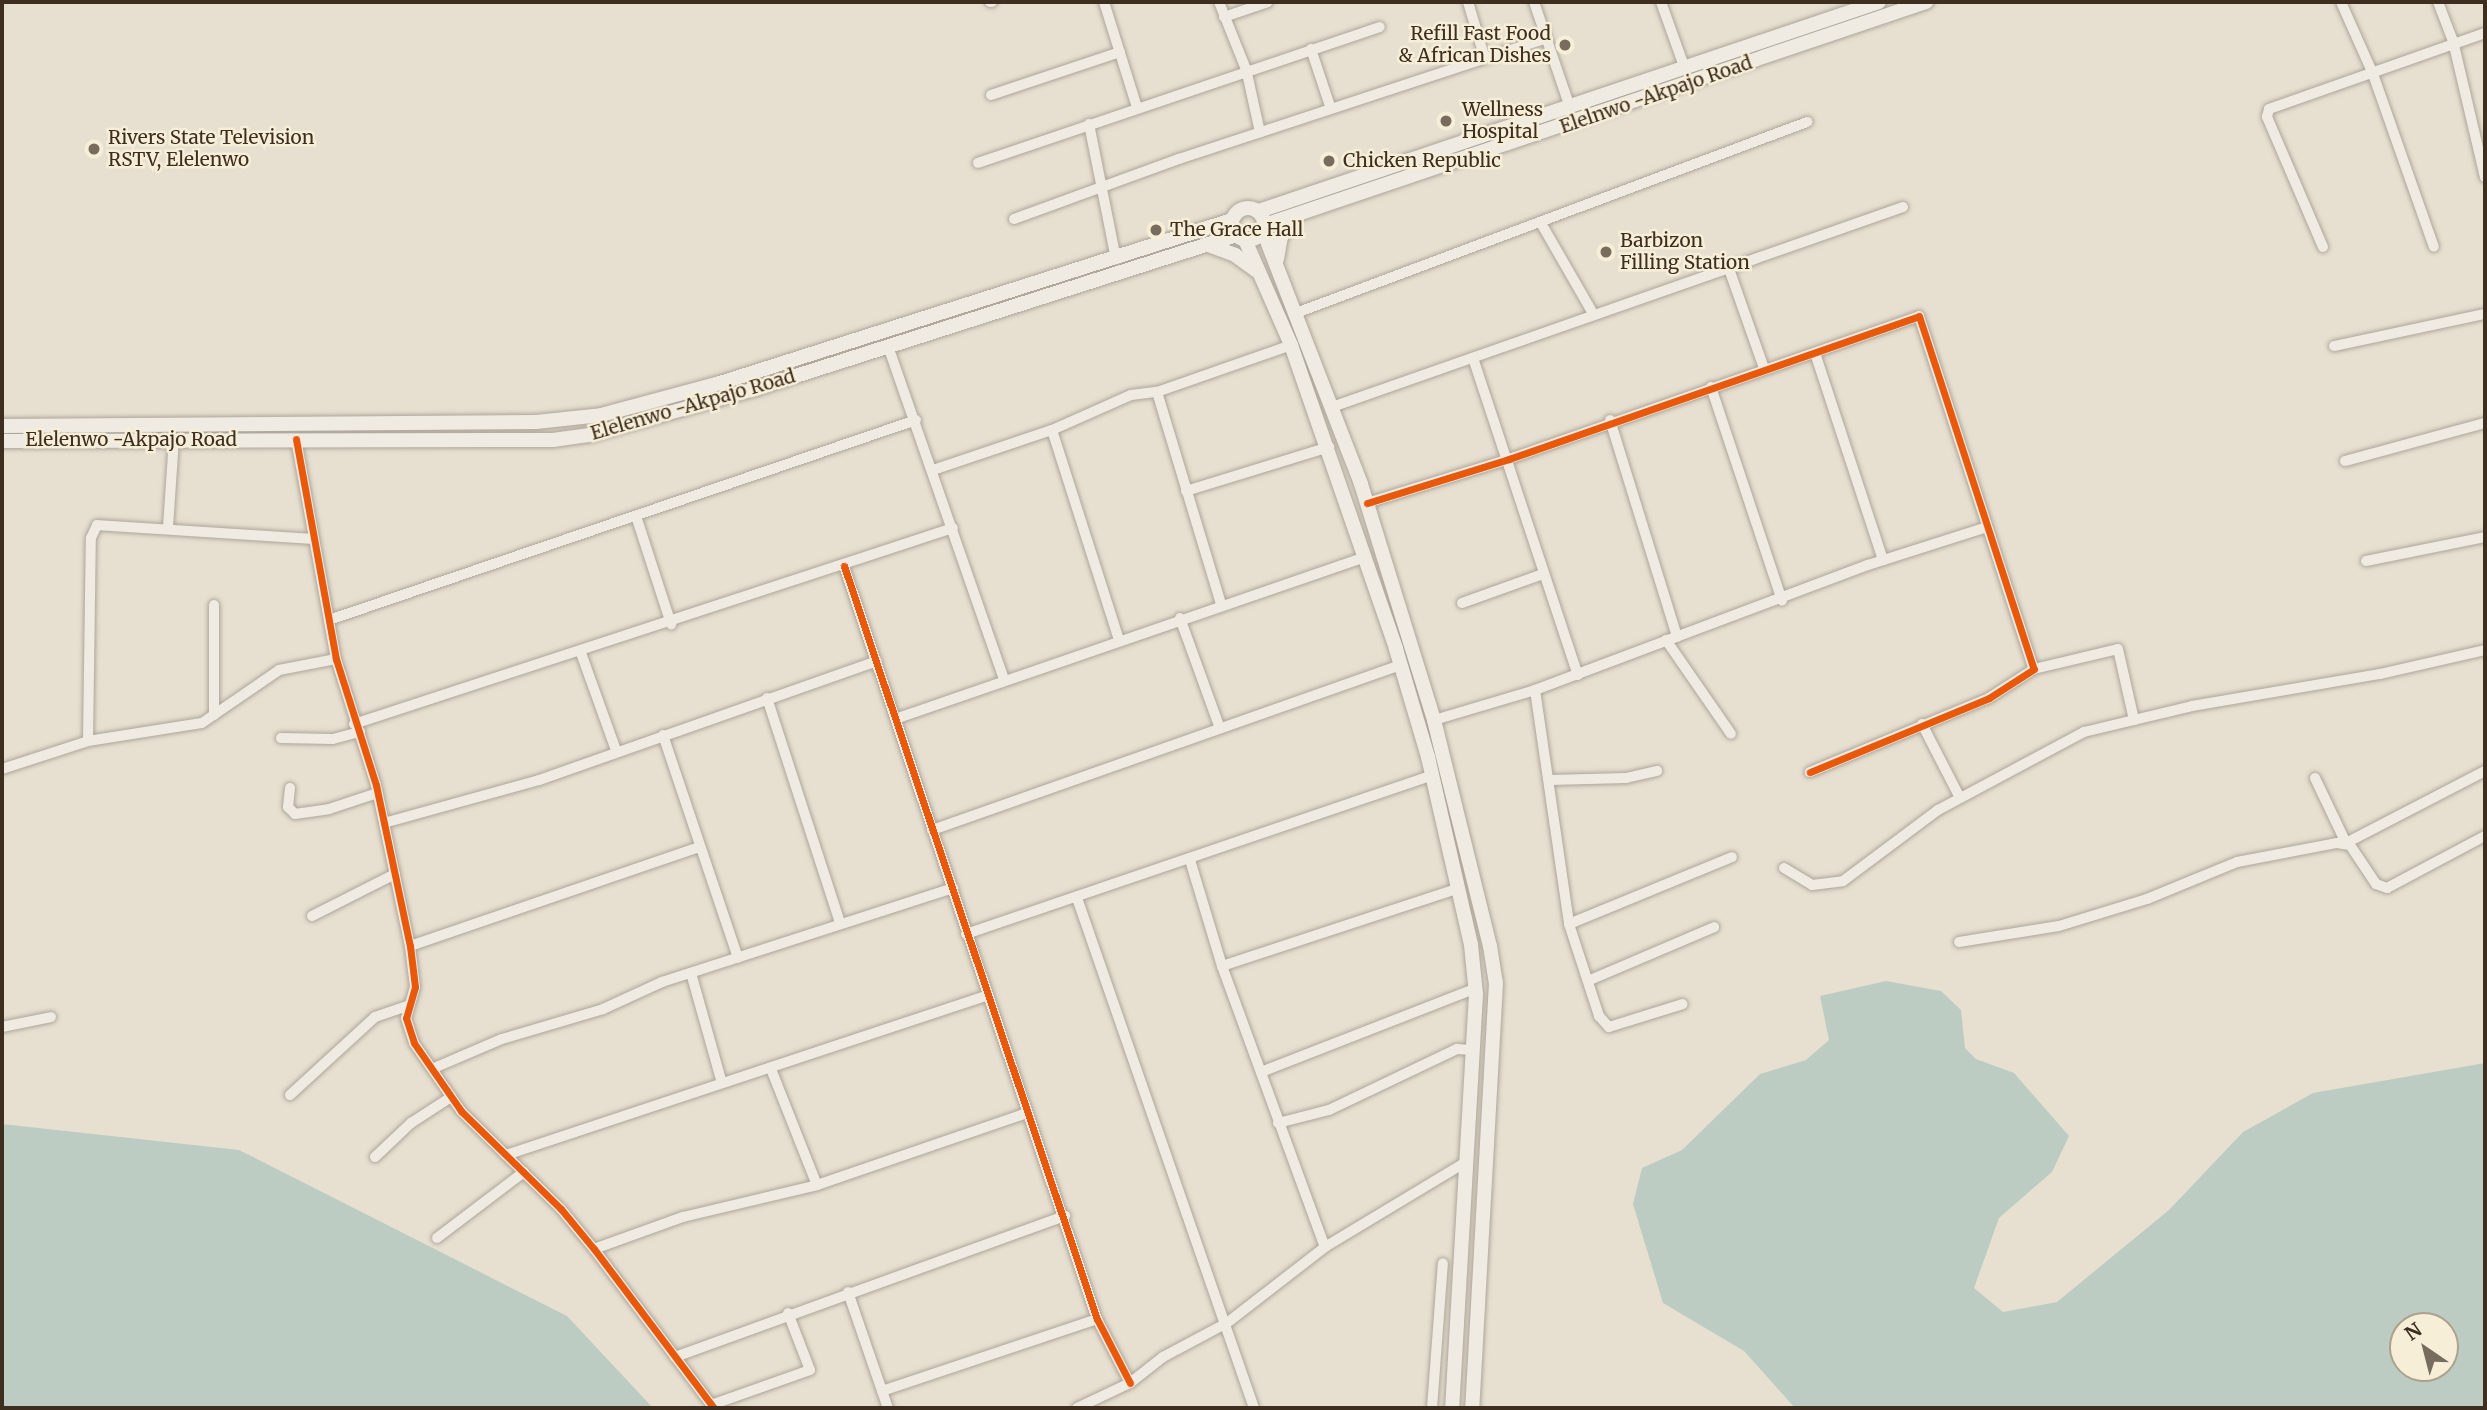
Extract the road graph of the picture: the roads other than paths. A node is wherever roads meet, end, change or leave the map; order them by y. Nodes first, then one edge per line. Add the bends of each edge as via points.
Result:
1 (1104, 2) edge
2 (1219, 2) edge
3 (1268, 2) edge
4 (1468, 2) edge
5 (1534, 2) edge
6 (1661, 2) edge
7 (1879, 2) edge
8 (1926, 2) edge
9 (2341, 2) edge
10 (2438, 2) edge
11 (1224, 17) junction
12 (1380, 27) dead end
13 (2485, 33) edge
14 (1545, 39) junction
15 (2453, 41) junction
16 (1311, 49) junction
17 (1120, 52) junction
18 (1485, 59) junction
19 (1246, 69) junction
20 (1685, 69) junction
21 (2373, 74) junction
22 (990, 95) dead end
23 (1137, 107) junction
24 (1570, 107) junction
25 (1331, 109) junction
26 (1807, 122) dead end
27 (1089, 124) junction
28 (1260, 132) junction
29 (978, 163) dead end
30 (2485, 177) edge
31 (1102, 187) junction
32 (1903, 207) dead end
33 (1259, 211) junction
34 (1296, 216) junction
35 (1014, 219) dead end
36 (1232, 220) junction
37 (1541, 223) junction
38 (1264, 228) junction
39 (1241, 238) junction
40 (1208, 245) junction
41 (2323, 247) dead end
42 (2434, 247) dead end
43 (1116, 259) junction
44 (1277, 261) junction
45 (1728, 266) junction
46 (1262, 276) junction
47 (1296, 313) junction
48 (2485, 314) edge
49 (1594, 315) junction
50 (1291, 345) junction
51 (888, 346) junction
52 (2334, 346) dead end
53 (1815, 353) junction
54 (1474, 358) junction
55 (1764, 368) junction
56 (1711, 387) junction
57 (1157, 392) junction
58 (1332, 407) junction
59 (916, 420) junction
60 (1610, 420) junction
61 (2485, 423) edge
62 (2, 426) edge
63 (1052, 430) junction
64 (174, 439) junction
65 (296, 439) junction
66 (2, 440) edge
67 (1329, 447) junction
68 (1508, 459) junction
69 (2346, 461) dead end
70 (933, 470) junction
71 (1186, 492) junction
72 (1367, 503) junction
73 (636, 516) junction
74 (168, 527) junction
75 (1987, 527) junction
76 (953, 528) junction
77 (2485, 537) edge
78 (313, 539) junction
79 (1366, 556) junction
80 (1883, 560) junction
81 (2366, 561) dead end
82 (844, 566) junction
83 (1543, 573) junction
84 (1782, 601) junction
85 (1462, 603) dead end
86 (1221, 604) junction
87 (214, 605) dead end
88 (1180, 618) junction
89 (329, 620) junction
90 (671, 624) junction
91 (1677, 637) junction
92 (1119, 640) junction
93 (1666, 640) junction
94 (2485, 650) edge
95 (581, 653) junction
96 (336, 659) junction
97 (877, 661) junction
98 (1401, 665) junction
99 (2034, 669) junction
100 (1578, 675) junction
101 (1004, 680) junction
102 (1535, 690) junction
103 (767, 698) junction
104 (214, 715) junction
105 (898, 718) junction
106 (1434, 720) junction
107 (2134, 720) junction
108 (1922, 724) junction
109 (1219, 726) junction
110 (357, 728) junction
111 (1731, 734) dead end
112 (663, 735) junction
113 (281, 738) dead end
114 (88, 741) junction
115 (616, 750) junction
116 (2, 769) edge
117 (1657, 771) dead end
118 (2485, 771) edge
119 (1810, 772) dead end
120 (1432, 776) junction
121 (2315, 778) dead end
122 (1550, 780) junction
123 (289, 788) dead end
124 (377, 793) junction
125 (1960, 798) junction
126 (384, 823) junction
127 (932, 830) junction
128 (2485, 836) edge
129 (2346, 842) junction
130 (699, 847) junction
131 (1732, 857) dead end
132 (1190, 860) junction
133 (1784, 868) dead end
134 (395, 874) junction
135 (953, 888) junction
136 (1457, 889) junction
137 (1077, 898) junction
138 (312, 916) dead end
139 (839, 923) junction
140 (1569, 924) junction
141 (1714, 927) dead end
142 (966, 934) junction
143 (1959, 942) dead end
144 (410, 946) junction
145 (738, 958) junction
146 (1222, 966) junction
147 (691, 973) junction
148 (1590, 980) junction
149 (1476, 988) junction
150 (986, 996) junction
151 (1683, 1004) dead end
152 (407, 1006) junction
153 (51, 1017) dead end
154 (2, 1027) edge
155 (1473, 1050) junction
156 (434, 1068) junction
157 (771, 1069) junction
158 (1261, 1072) junction
159 (722, 1083) junction
160 (290, 1095) dead end
161 (451, 1097) junction
162 (1027, 1113) junction
163 (1278, 1123) junction
164 (506, 1155) junction
165 (375, 1157) dead end
166 (1466, 1161) junction
167 (524, 1172) junction
168 (817, 1185) junction
169 (1065, 1216) junction
170 (437, 1238) dead end
171 (1325, 1247) junction
172 (594, 1248) junction
173 (1443, 1263) dead end
174 (848, 1292) junction
175 (788, 1313) junction
176 (1097, 1319) junction
177 (1227, 1324) junction
178 (675, 1357) junction
179 (1130, 1383) junction
180 (882, 1391) junction
181 (713, 1406) edge
182 (888, 1408) edge
183 (1077, 1408) edge
184 (1254, 1408) edge
185 (1432, 1408) edge
186 (1452, 1408) edge
187 (1472, 1408) edge

1 - 17 street
2 - 11 street
3 - 11 street
4 - 18 street
5 - 14 street
6 - 20 street
7 - 20 main road
8 - 34 main road, Elelnwo -Akpajo Road
9 - 21 street
10 - 15 street
11 - 19 street
12 - 16 street
13 - 15 street
14 - 18 street
14 - 24 street
15 - 21 street
15 - 30 street
16 - 19 street
16 - 25 street
17 - 22 street
17 - 23 street
18 - 25 street
19 - 23 street
19 - 28 street
20 - 24 main road
21 - 41 street via 2267,113
21 - 42 street
23 - 27 street
24 - 33 main road
25 - 28 street
26 - 37 street
27 - 29 street
27 - 31 street
28 - 31 street
31 - 35 street
31 - 43 street
32 - 45 street
33 - 36 main road via 1243,208
33 - 38 main road
34 - 38 main road, Elelnwo -Akpajo Road
34 - 44 main road via 1281,237
36 - 39 main road
36 - 43 main road, Elelenwo -Akpajo Road
37 - 47 street
37 - 49 street
38 - 39 main road via 1255,239
38 - 44 main road
39 - 40 main road, Elelenwo -Akpajo Road
39 - 46 main road
40 - 46 main road via 1242,259
40 - 51 main road, Elelenwo -Akpajo Road
43 - 62 main road, Elelenwo -Akpajo Road via 720,383 600,415 536,422
44 - 47 main road
45 - 49 street
45 - 55 street
46 - 50 main road
47 - 58 main road
48 - 52 street
49 - 54 street
50 - 57 street
50 - 67 main road
51 - 59 street
51 - 65 main road, Elelenwo -Akpajo Road via 590,435 554,440
53 - 55 street
53 - 75 street via 1919,316
53 - 80 street
54 - 58 street
54 - 68 street
55 - 56 street
56 - 60 street
56 - 84 street
57 - 63 street via 1131,395
57 - 71 street
58 - 72 main road
59 - 70 street
59 - 73 street
60 - 68 street
60 - 91 street
61 - 69 street
63 - 70 street
63 - 92 street
64 - 65 main road, Elelenwo -Akpajo Road
64 - 66 main road, Elelenwo -Akpajo Road
64 - 74 street
65 - 78 street
67 - 71 street
67 - 79 main road
68 - 72 street
68 - 83 street
70 - 76 street
71 - 86 street
72 - 106 main road
73 - 89 street
73 - 90 street
74 - 78 street
74 - 114 street via 103,525 92,533
75 - 80 street
75 - 99 street
76 - 82 street
76 - 101 street
77 - 81 street
78 - 89 street
79 - 86 street
79 - 98 main road
80 - 84 street
82 - 90 street
82 - 97 street
83 - 85 street
83 - 100 street
84 - 91 street
86 - 88 street
87 - 104 street
88 - 92 street
88 - 109 street
89 - 96 street
90 - 95 street
91 - 93 street
92 - 101 street
93 - 100 street
93 - 111 street
94 - 107 street
95 - 110 street
95 - 115 street
96 - 104 street via 279,670
96 - 110 street
97 - 103 street
97 - 105 street
98 - 109 street
98 - 120 main road
99 - 107 street via 2118,649
99 - 108 street via 1989,698
100 - 102 street
101 - 105 street
102 - 106 street
102 - 122 street
103 - 112 street
103 - 139 street
104 - 114 street via 202,723 161,732
105 - 127 street
106 - 187 main road via 1496,983
107 - 125 street via 2084,732
108 - 119 street
108 - 125 street
109 - 127 street
110 - 113 street via 333,739
110 - 124 street
112 - 115 street
112 - 130 street
114 - 116 street
115 - 126 street via 539,780
117 - 122 street via 1626,778
118 - 129 street
120 - 132 street
120 - 136 main road
121 - 129 street
122 - 140 street
123 - 124 street via 288,807 295,814
124 - 126 street
125 - 133 street via 1900,835 1843,881 1812,885
126 - 134 street
127 - 135 street
128 - 129 street via 2383,888
129 - 143 street via 2237,862 2147,899 2059,926
130 - 144 street
130 - 145 street
131 - 140 street
132 - 137 street
132 - 146 street
134 - 138 street
134 - 144 street
135 - 139 street
135 - 142 street
136 - 146 street
136 - 149 main road
137 - 142 street
137 - 177 street
139 - 145 street
140 - 148 street
141 - 148 street
142 - 150 street
144 - 152 street via 415,987
145 - 147 street
146 - 158 street
147 - 156 street
147 - 159 street
148 - 151 street via 1599,1016 1609,1027
149 - 155 main road
149 - 158 street
150 - 157 street
150 - 162 street
152 - 156 street via 414,1043
152 - 160 street via 375,1017
153 - 154 street
155 - 163 street via 1458,1049 1329,1110
155 - 166 main road
156 - 161 street
157 - 159 street
157 - 168 street
158 - 163 street
159 - 164 street
161 - 164 street
161 - 165 street via 411,1123
162 - 168 street
162 - 169 street
163 - 171 street
164 - 167 street
166 - 171 street
166 - 186 main road
167 - 170 street
167 - 172 street
168 - 172 street via 682,1217
169 - 174 street
169 - 176 street
171 - 177 street
172 - 178 street
173 - 185 street
174 - 175 street
174 - 180 street
175 - 178 street
175 - 181 street via 810,1370
176 - 179 street
176 - 180 street
177 - 179 street via 1163,1357
177 - 184 street
178 - 181 street
179 - 183 street
180 - 182 street

